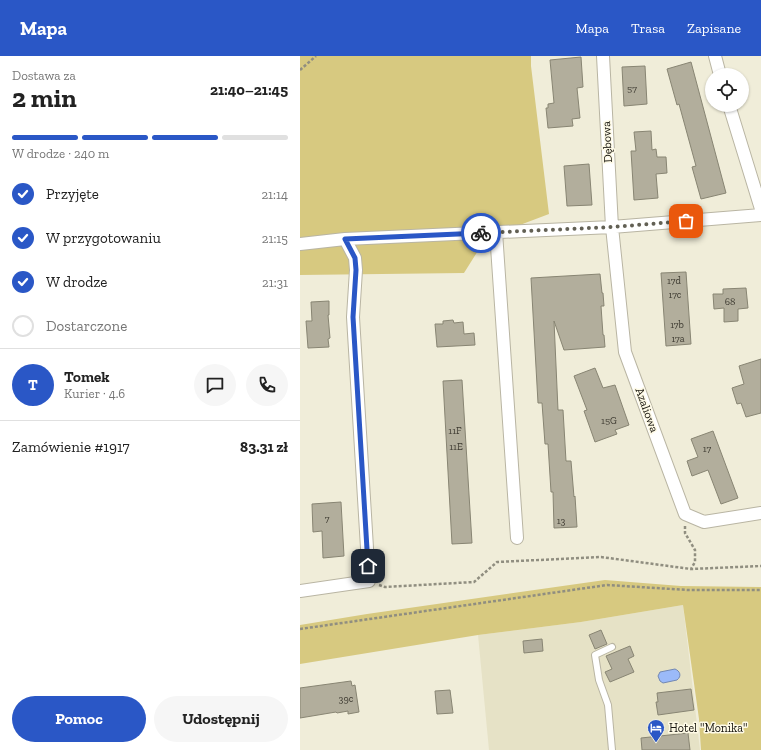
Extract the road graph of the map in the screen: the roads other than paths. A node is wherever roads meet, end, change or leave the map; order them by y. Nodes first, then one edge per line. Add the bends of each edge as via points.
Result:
1 (603, 56) edge
2 (715, 56) edge
3 (718, 68) edge
4 (731, 112) edge
5 (761, 209) edge
6 (761, 215) edge
7 (612, 227) junction
8 (496, 232) junction
9 (345, 239) junction
10 (300, 244) edge
11 (761, 513) edge
12 (517, 538) dead end
13 (300, 591) edge
14 (612, 647) dead end
15 (612, 750) edge

1 - 7 street, Dębowa
2 - 3 street
4 - 5 street
6 - 7 street
7 - 8 street
7 - 11 street, Azaliowa via 625,352 686,514 704,522
8 - 9 street
8 - 12 street
9 - 10 street
9 - 13 street via 355,258 356,270 353,317 369,582
14 - 15 lane via 595,655 599,680 608,705

